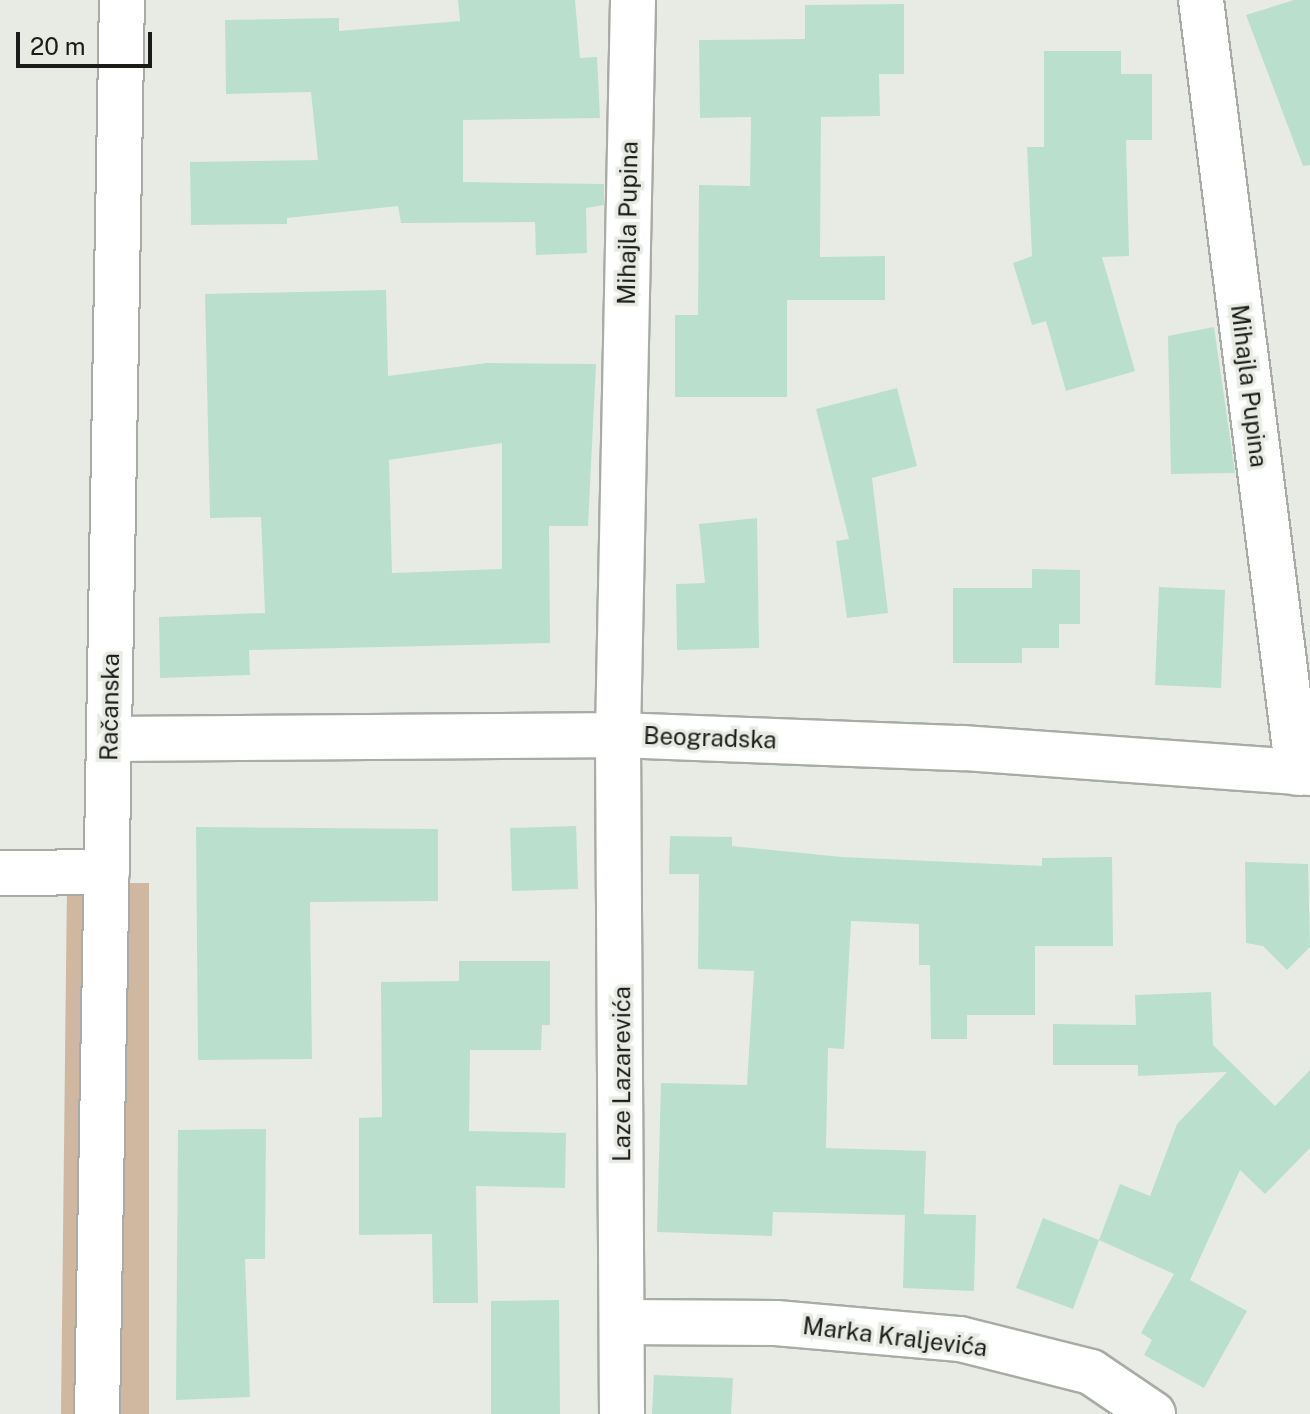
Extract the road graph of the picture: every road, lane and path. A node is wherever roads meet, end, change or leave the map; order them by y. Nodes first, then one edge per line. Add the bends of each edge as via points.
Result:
1 (122, 0) edge
2 (633, 0) edge
3 (1201, 0) edge
4 (618, 735) junction
5 (109, 739) junction
6 (1304, 773) edge
7 (107, 872) junction
8 (0, 873) edge
9 (622, 1322) junction
10 (97, 1414) edge
11 (622, 1414) edge
12 (1153, 1414) edge

1 - 5 street, Račanska
2 - 4 street, Mihajla Pupina
3 - 6 street, Mihajla Pupina
4 - 5 street, Beogradska
4 - 6 street, Beogradska via 963,748
4 - 9 street, Laze Lazarevića
5 - 7 street, Račanska
7 - 8 street
7 - 10 street, Račanska
9 - 11 street, Laze Lazarevića
9 - 12 street, Marka Kraljevića via 776,1323 960,1339 1091,1372

